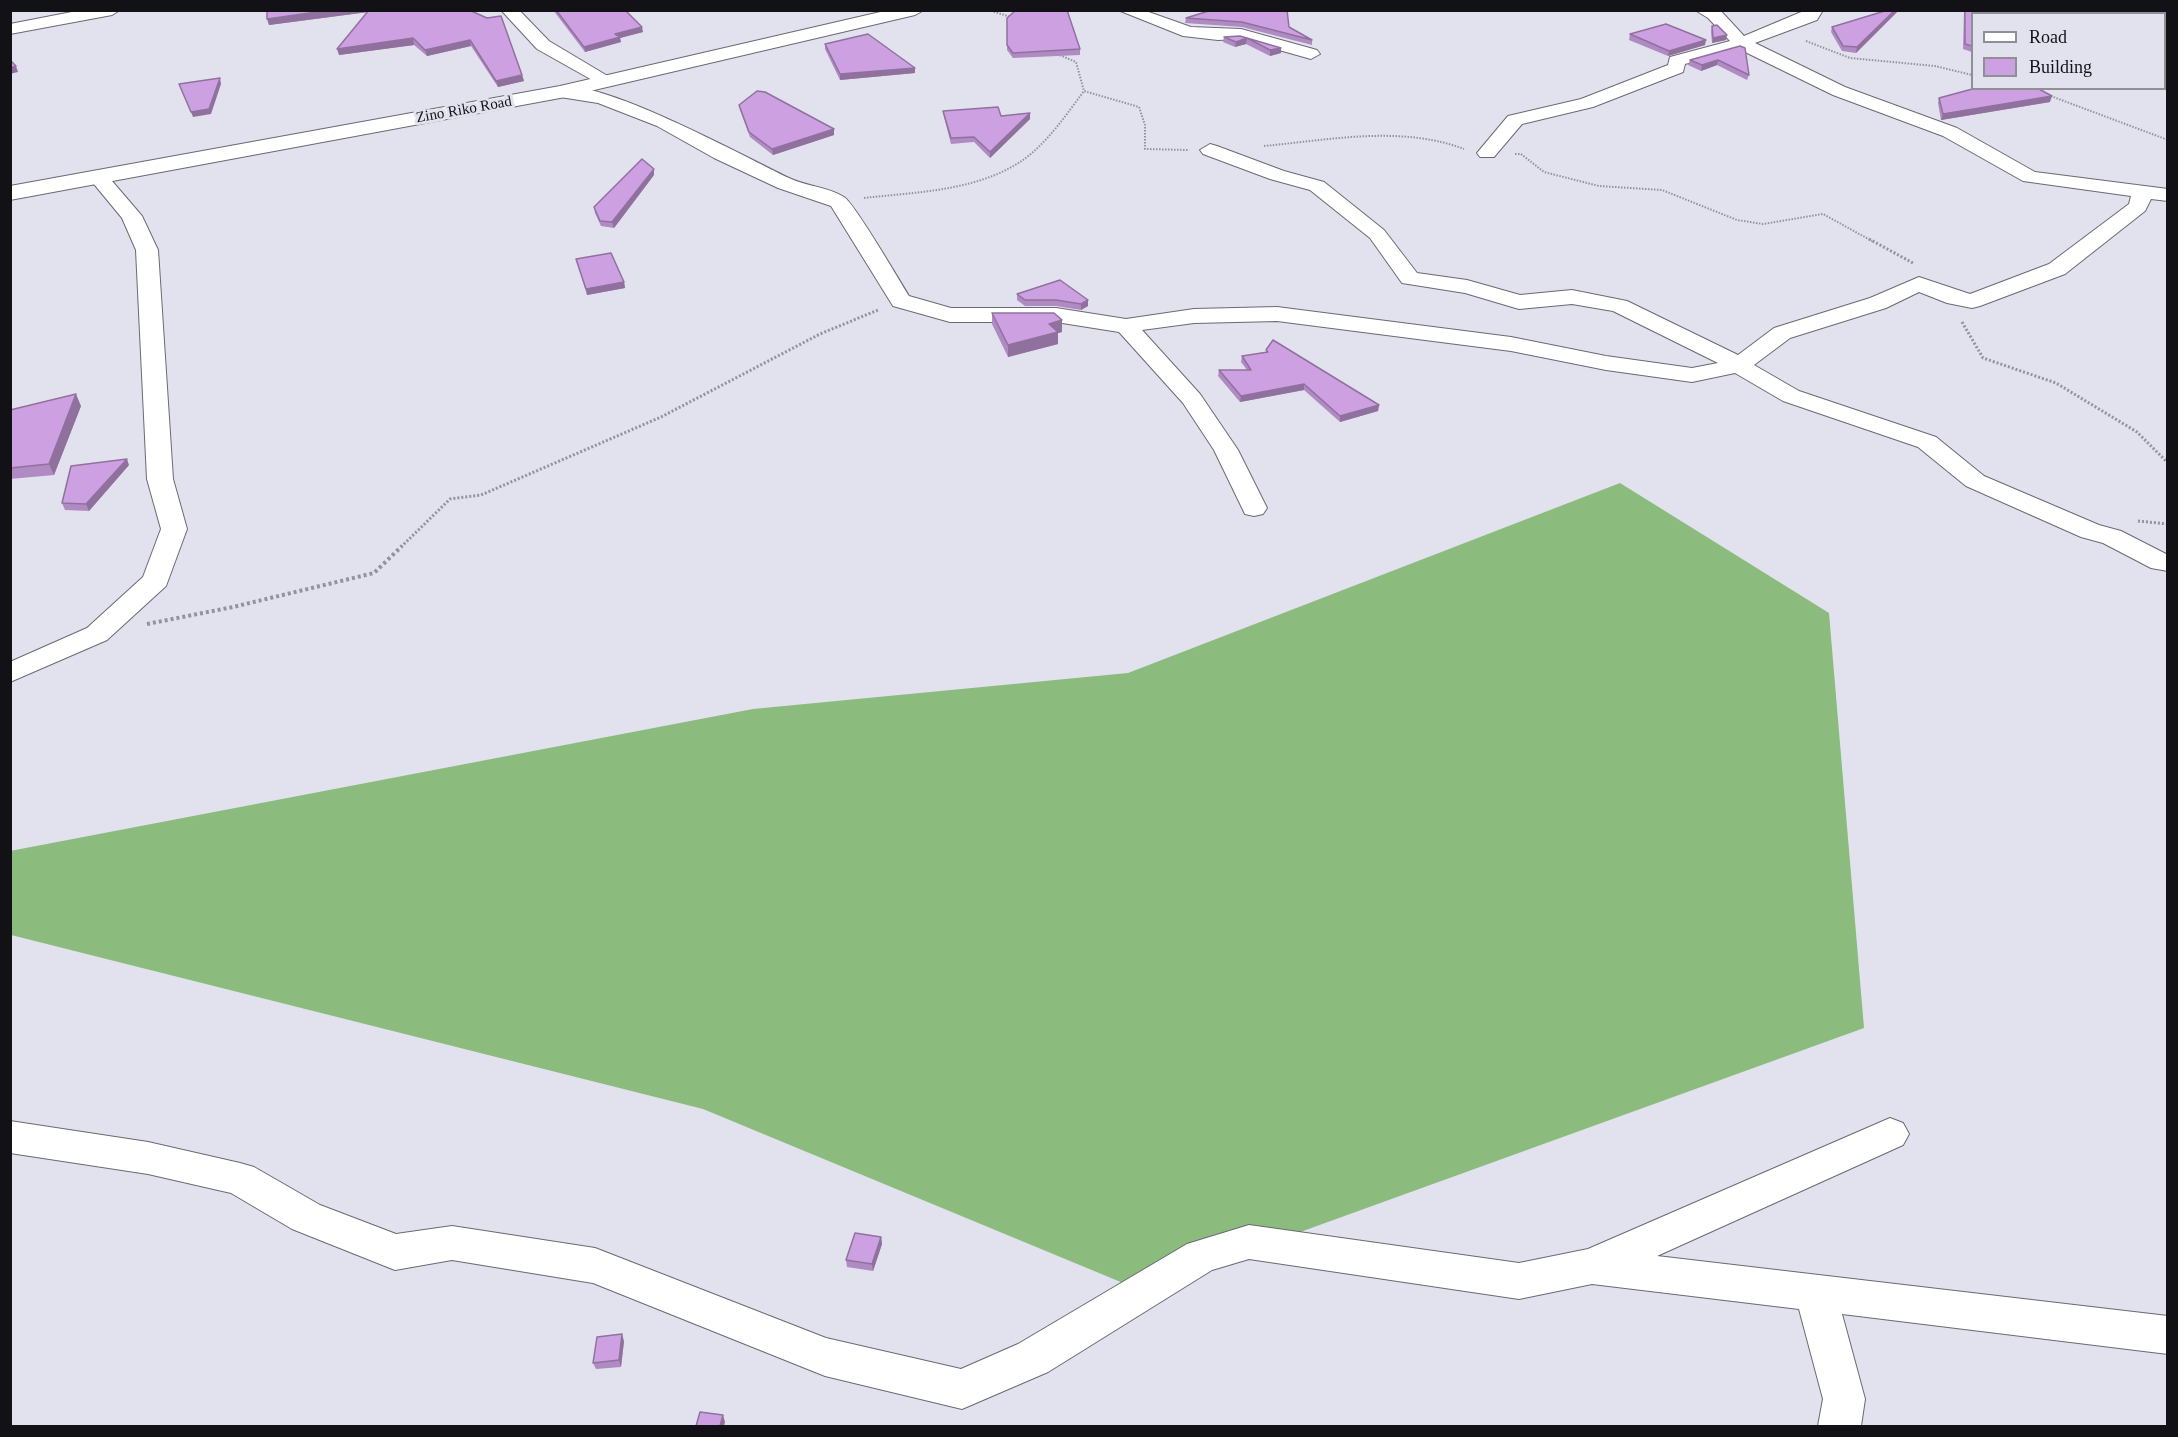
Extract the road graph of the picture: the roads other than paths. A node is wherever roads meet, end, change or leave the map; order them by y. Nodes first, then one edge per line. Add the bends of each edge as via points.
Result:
1 (112, 10) edge
2 (509, 10) edge
3 (915, 10) edge
4 (1126, 10) edge
5 (1703, 10) edge
6 (1815, 10) edge
7 (28, 18) edge
8 (10, 29) edge
9 (1741, 43) junction
10 (1311, 54) dead end
11 (607, 81) junction
12 (560, 92) junction
13 (1210, 150) road end
14 (1487, 153) road end
15 (99, 178) junction
16 (10, 193) edge
17 (2142, 194) junction
18 (2168, 195) edge
19 (1126, 326) junction
20 (1739, 365) junction
21 (1254, 508) dead end
22 (2168, 563) edge
23 (10, 673) edge
24 (1890, 1134) dead end
25 (10, 1137) edge
26 (1592, 1266) junction
27 (1815, 1291) junction
28 (2168, 1335) edge
29 (1839, 1426) edge

1 - 7 street
2 - 11 street via 543,45
3 - 11 street, Zino Riko Road
4 - 10 street via 1189,32 1241,34
5 - 9 street via 1714,14
6 - 9 street
7 - 8 street
9 - 14 street via 1676,60 1677,68 1587,103 1515,120
9 - 17 street via 1839,91 1950,132 2030,177
11 - 12 street, Zino Riko Road
12 - 15 street, Zino Riko Road
12 - 19 street via 603,98 664,122 764,174 838,202 901,301 950,315 1056,315
13 - 20 street via 1317,186 1377,234 1410,278 1467,287 1519,302 1572,297 1619,306
15 - 16 street, Zino Riko Road
15 - 23 street via 132,216 147,250 160,479 174,530 156,580 97,634
17 - 18 street
17 - 20 street via 2138,207 2057,269 1972,301 1919,284 1878,303 1782,333
19 - 20 street via 1194,316 1277,314 1511,344 1692,375
19 - 21 street via 1192,399 1226,450
20 - 22 street via 1791,396 1927,442 1975,481
24 - 26 street
25 - 26 street via 148,1158 240,1179 306,1217 395,1252 452,1243 595,1266 825,1357 962,1389 1033,1358 1202,1256 1249,1242 1519,1281
26 - 27 street
27 - 28 street
27 - 29 street via 1844,1399

